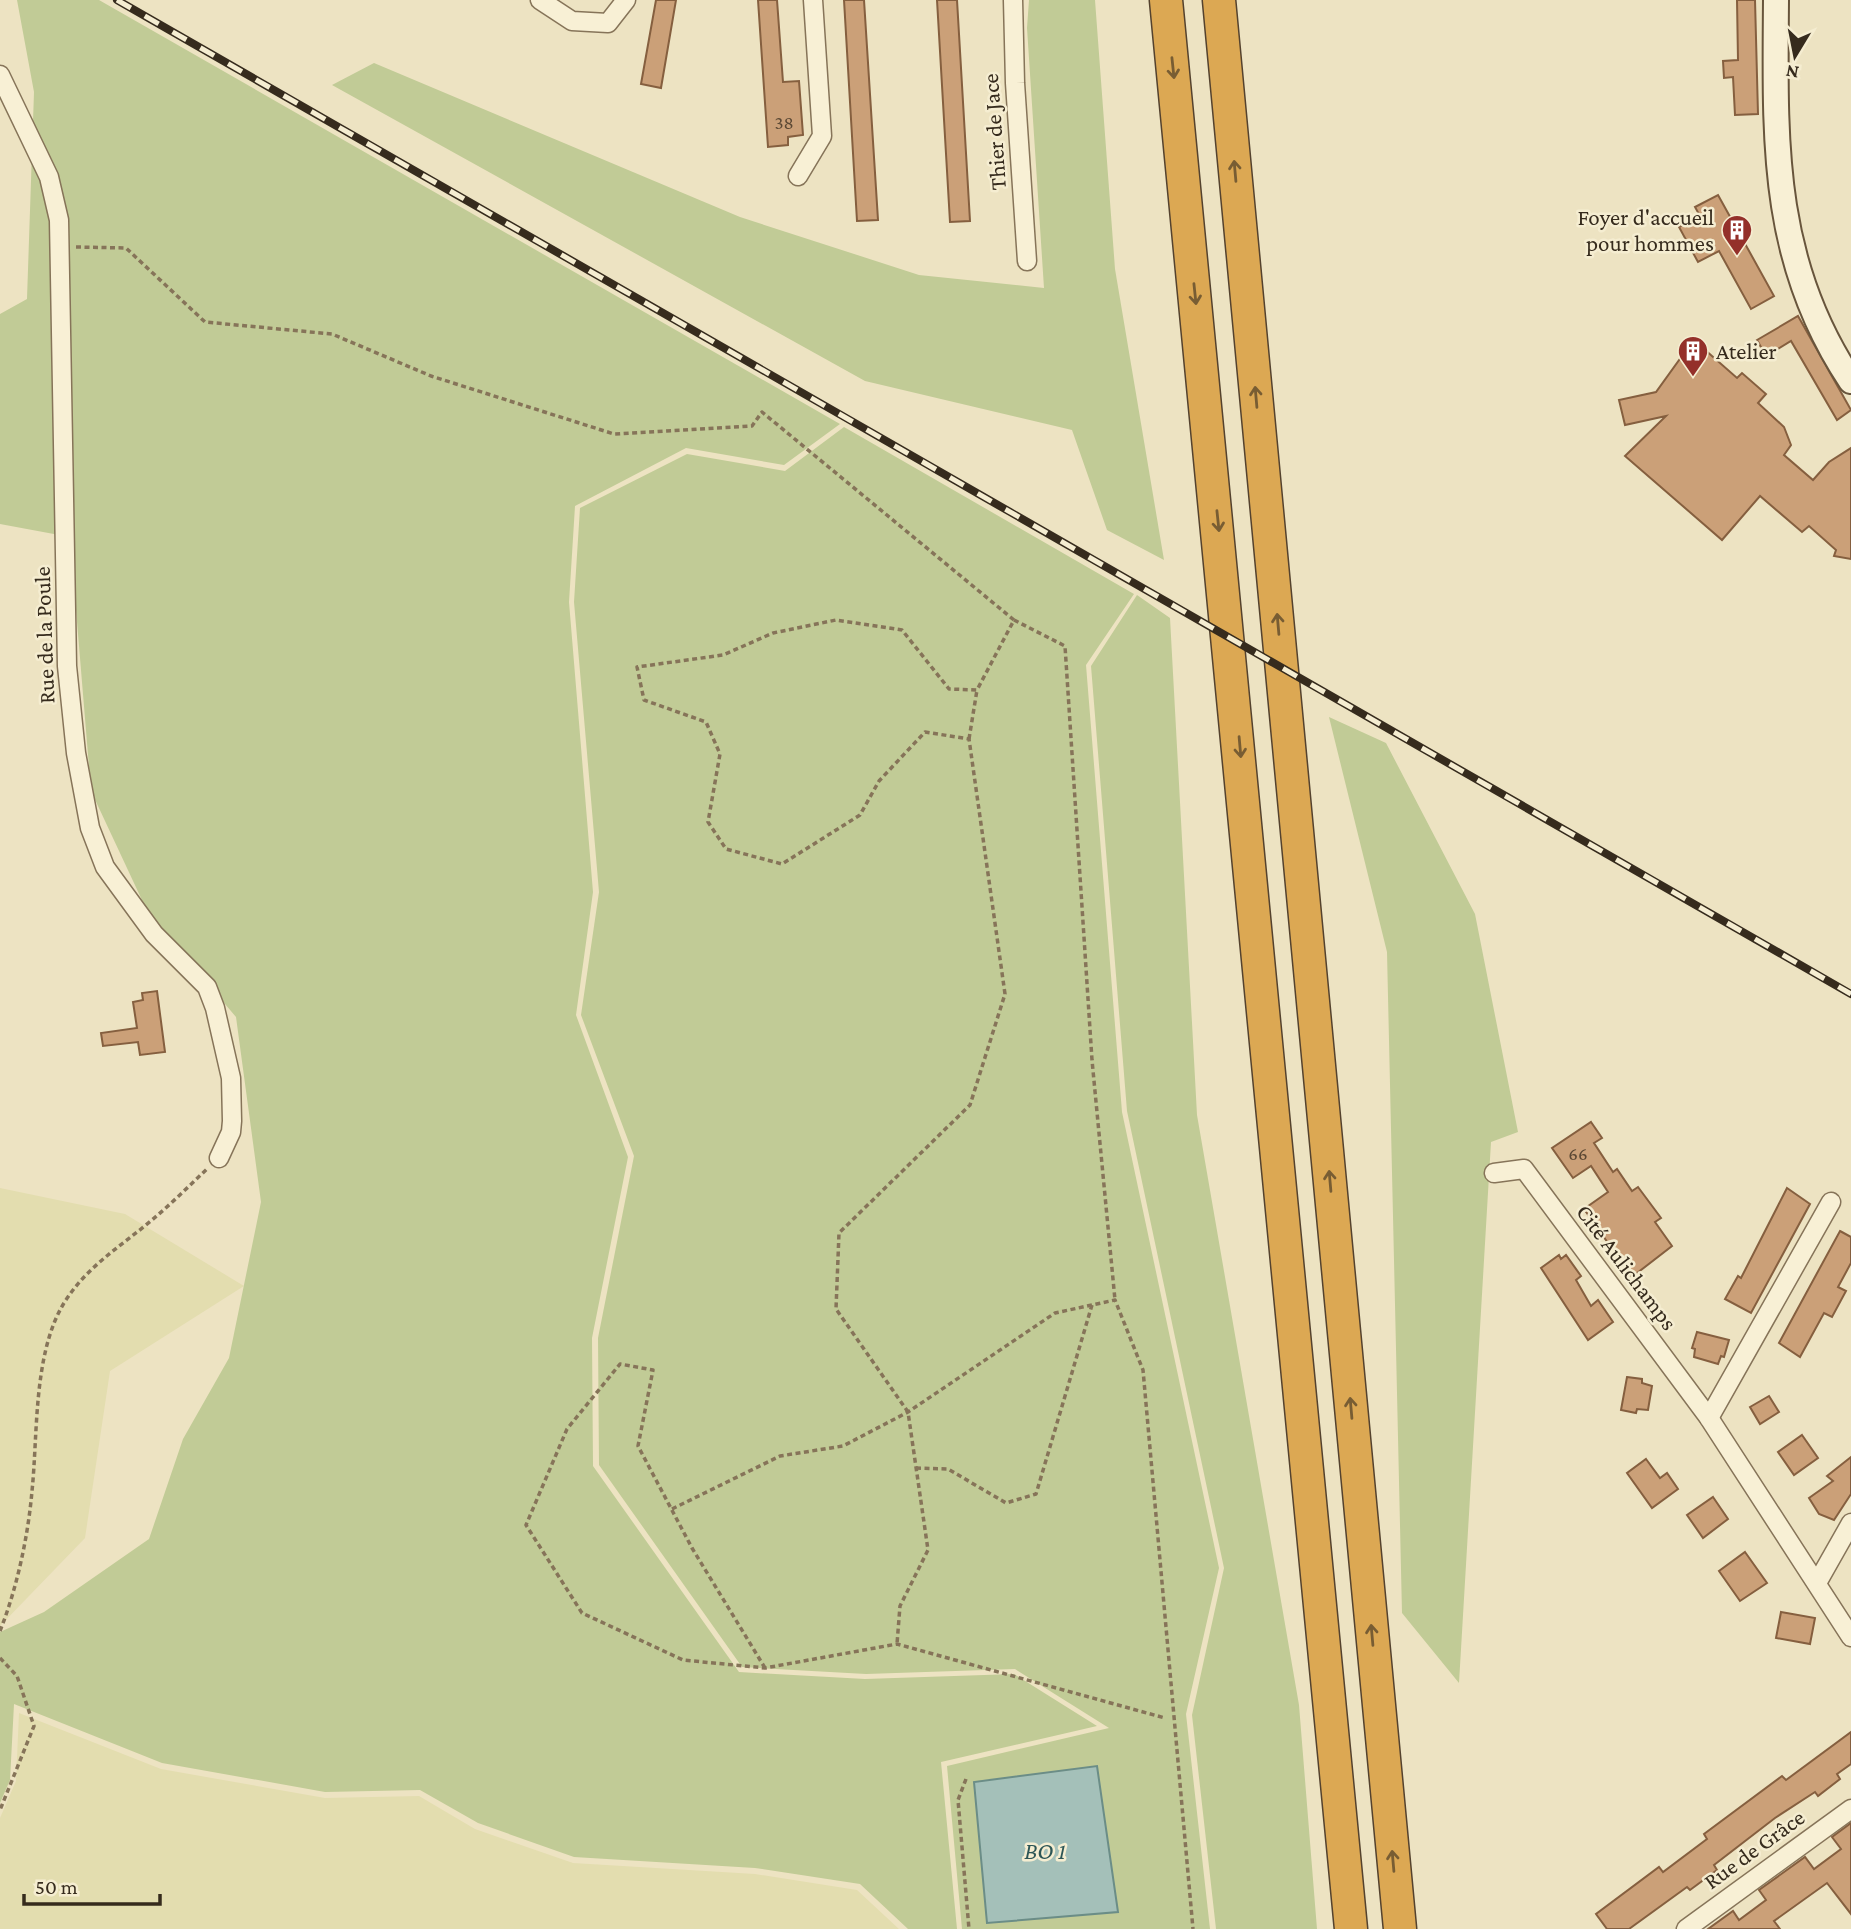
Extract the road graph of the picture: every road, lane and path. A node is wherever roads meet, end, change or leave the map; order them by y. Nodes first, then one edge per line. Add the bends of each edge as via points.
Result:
1 (540, 0) edge
2 (626, 0) edge
3 (813, 0) edge
4 (1013, 0) edge
5 (1166, 0) edge
6 (1219, 0) edge
7 (1776, 0) edge
8 (0, 75) edge
9 (798, 176) dead end
10 (60, 247) junction
11 (1027, 261) dead end
12 (1851, 381) edge
13 (1014, 620) junction
14 (977, 690) junction
15 (969, 739) junction
16 (219, 1158) joint
17 (1494, 1173) dead end
18 (1831, 1202) dead end
19 (1115, 1300) junction
20 (1092, 1305) junction
21 (908, 1412) junction
22 (1709, 1418) junction
23 (916, 1468) junction
24 (672, 1509) junction
25 (1851, 1523) edge
26 (1817, 1583) junction
27 (0, 1631) edge
28 (1851, 1637) edge
29 (897, 1644) junction
30 (0, 1658) edge
31 (765, 1668) junction
32 (1165, 1718) dead end
33 (966, 1779) dead end
34 (1851, 1809) edge
35 (0, 1810) edge
36 (969, 1929) edge
37 (1193, 1929) edge
38 (1351, 1929) edge
39 (1400, 1929) edge
40 (1686, 1929) edge

1 - 2 street via 572,21 607,23
3 - 9 street via 822,136
4 - 11 street, Thier de Jace
5 -> 38 highway
39 -> 6 highway
7 - 12 street via 1777,172 1785,222 1806,295
8 - 10 street, Rue de la Poule via 49,177
10 - 13 path via 126,248 205,322 332,334 431,376 614,434 752,426 762,412
10 - 16 street, Rue de la Poule via 67,666 76,753 90,828 105,867 147,925 203,982 211,997 230,1079 231,1132
13 - 14 path
13 - 19 path via 1065,646 1092,1060
14 - 15 path
14 - 15 path via 949,689 902,630 836,620 773,633 723,655 637,667 644,700 706,722 720,754 708,822 726,849 782,864 860,815 879,781 925,732
15 - 21 path via 1004,994 970,1105 839,1233 836,1309
16 - 27 path via 93,1266 55,1323 43,1367 32,1495 14,1588
17 - 22 street, Cité Aulichamps via 1524,1170
18 - 22 street
19 - 20 path
19 - 37 path via 1143,1370
20 - 21 path via 1055,1313
20 - 23 path via 1036,1494 1006,1503 948,1469
21 - 23 path
21 - 24 path via 843,1446 780,1456
22 - 26 street, Cité Aulichamps
23 - 29 path via 928,1550 900,1606
24 - 31 path
24 - 31 path via 638,1446 653,1370 620,1364 567,1429 526,1525 582,1613 683,1660
25 - 26 street
26 - 28 street, Cité Aulichamps
29 - 31 path
29 - 32 path
30 - 35 path via 17,1676 34,1726
33 - 36 path via 958,1800
34 - 40 street, Rue de Grâce

